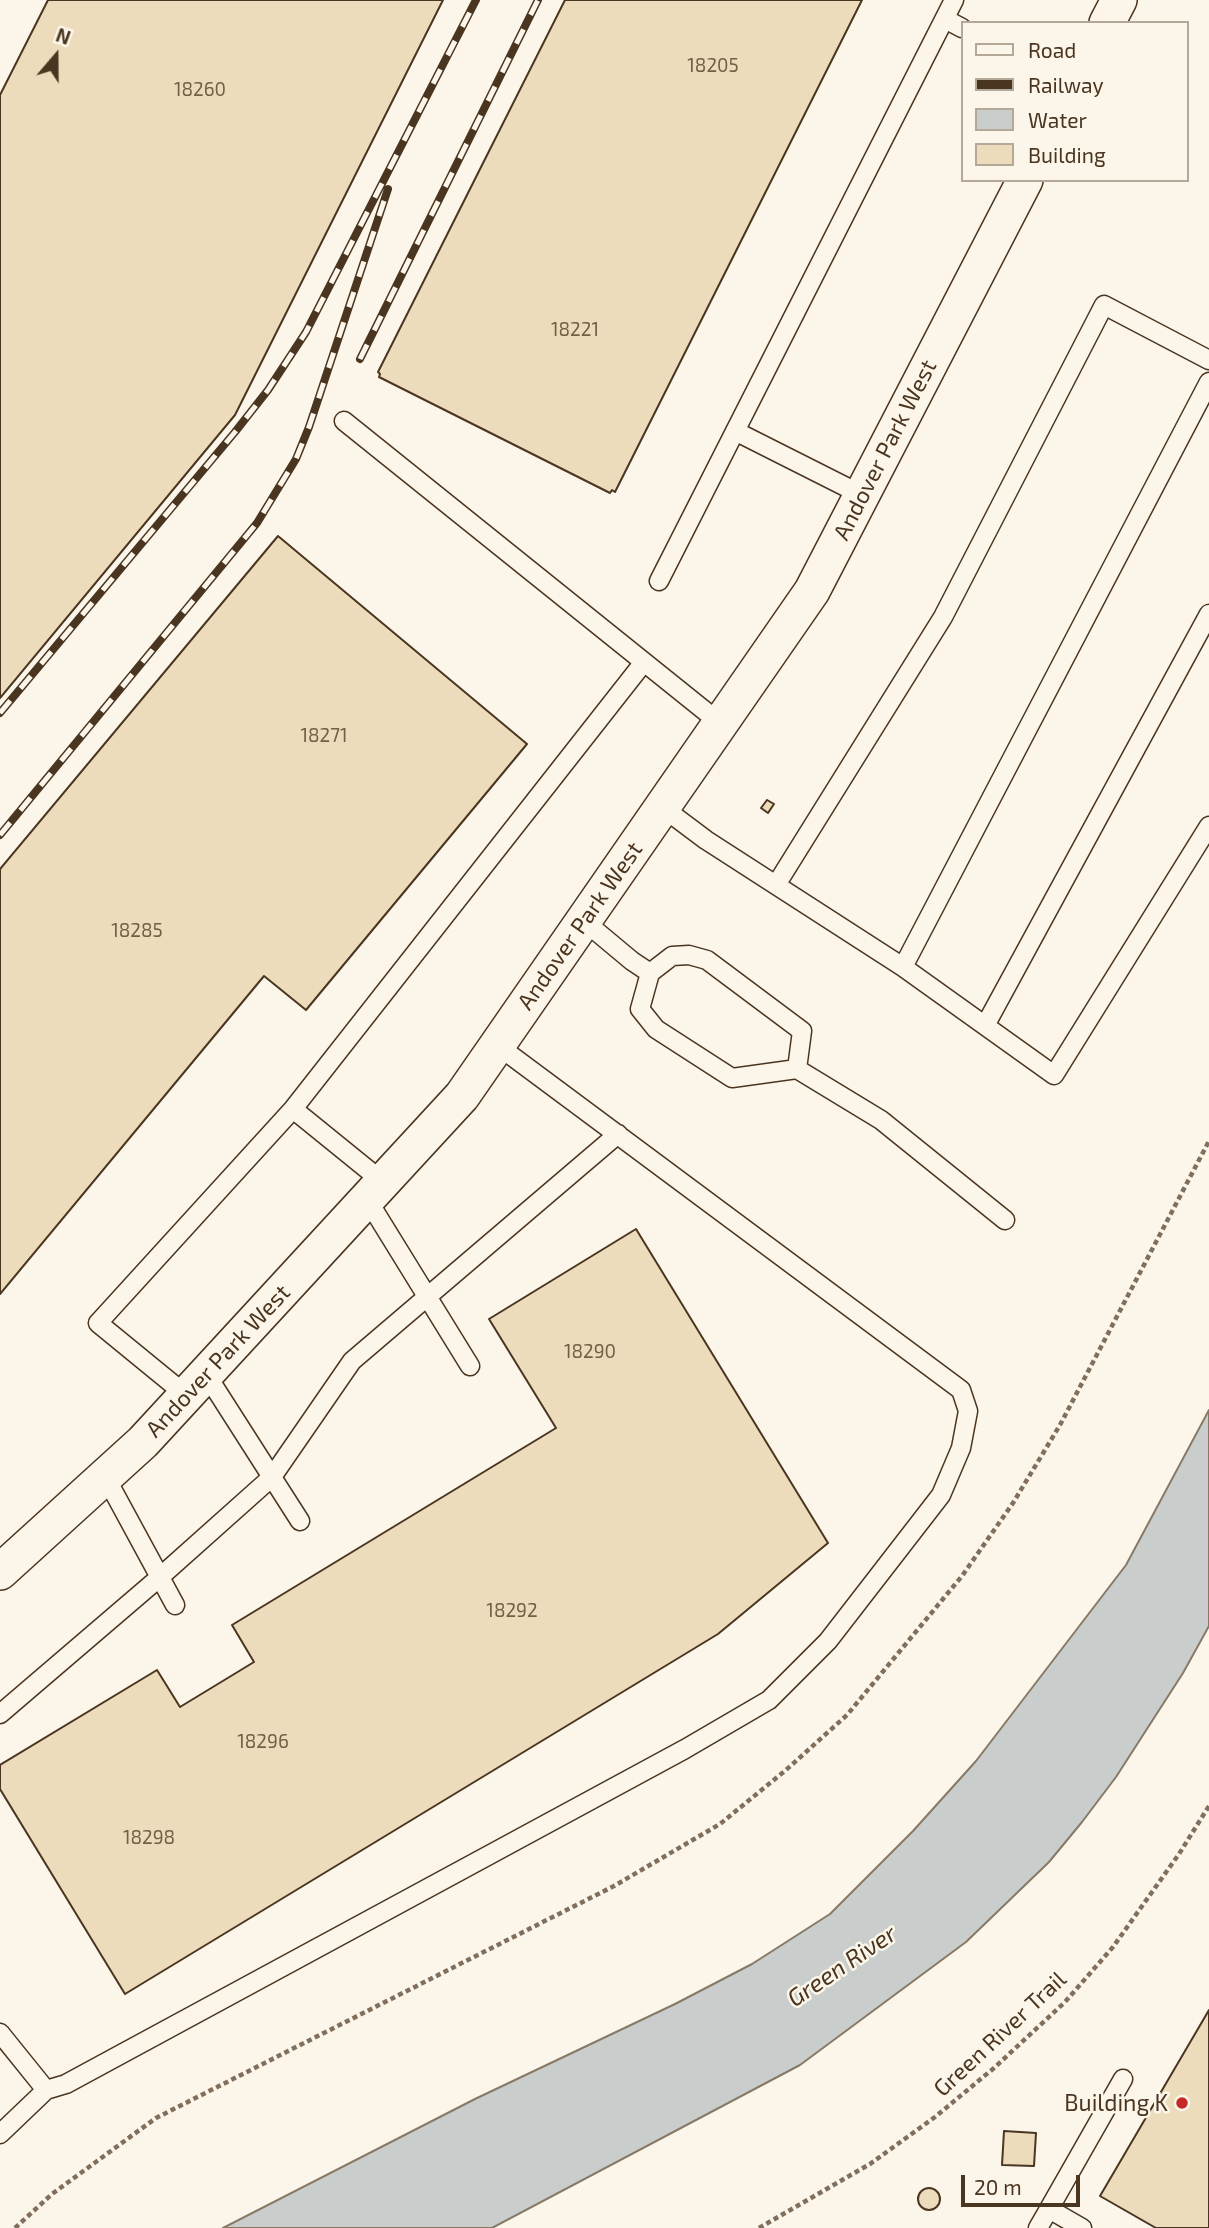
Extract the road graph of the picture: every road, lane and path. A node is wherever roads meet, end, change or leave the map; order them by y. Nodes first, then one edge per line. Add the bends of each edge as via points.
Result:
1 (954, 0) edge
2 (1119, 0) edge
3 (945, 19) junction
4 (1108, 21) edge
5 (960, 27) edge
6 (1024, 182) edge
7 (1209, 360) edge
8 (1209, 382) edge
9 (344, 421) dead end
10 (735, 431) junction
11 (862, 495) junction
12 (659, 581) dead end
13 (1209, 614) edge
14 (643, 662) junction
15 (720, 723) junction
16 (662, 807) junction
17 (1209, 826) edge
18 (776, 885) junction
19 (584, 920) junction
20 (903, 967) junction
21 (650, 973) junction
22 (986, 1024) junction
23 (497, 1045) junction
24 (797, 1069) junction
25 (293, 1109) junction
26 (618, 1134) junction
27 (375, 1191) junction
28 (1005, 1220) dead end
29 (427, 1296) junction
30 (470, 1366) dead end
31 (196, 1385) junction
32 (105, 1476) junction
33 (272, 1477) junction
34 (300, 1521) dead end
35 (5, 1558) edge
36 (160, 1577) junction
37 (175, 1605) dead end
38 (0, 1714) edge
39 (1209, 1806) edge
40 (0, 2033) edge
41 (1123, 2079) dead end
42 (46, 2090) junction
43 (0, 2134) edge
44 (1049, 2209) junction
45 (760, 2228) edge
46 (1038, 2228) edge
47 (1082, 2228) edge

1 - 3 lane
2 - 4 street
3 - 5 lane
3 - 10 lane
6 - 11 street, Andover Park West
7 - 18 lane via 1104,304 943,617
8 - 20 lane
9 - 14 lane
10 - 11 lane
10 - 12 lane
11 - 15 street, Andover Park West via 812,591
13 - 22 lane
14 - 15 lane
14 - 25 lane
15 - 16 street, Andover Park West
16 - 18 lane
16 - 19 street, Andover Park West
17 - 22 lane via 1054,1075
18 - 20 lane
19 - 21 lane
19 - 23 street, Andover Park West
20 - 22 lane
21 - 24 lane via 640,1009 656,1029 732,1078
21 - 24 lane via 672,956 689,954 707,960 802,1031
23 - 26 lane
23 - 27 street, Andover Park West via 462,1096
24 - 28 lane via 881,1120
25 - 27 lane
25 - 31 lane via 98,1323
26 - 29 lane
26 - 42 lane via 961,1390 968,1411 961,1448 941,1495 828,1642 769,1700 77,2078
27 - 29 lane
27 - 31 street, Andover Park West
29 - 30 lane
29 - 33 lane via 352,1361
31 - 32 street, Andover Park West
31 - 33 lane
32 - 35 street, Andover Park West
32 - 36 lane
33 - 34 lane
33 - 36 lane
36 - 37 lane
36 - 38 lane
39 - 45 path, Green River Trail via 1113,1947 1065,2002 935,2117 870,2164
40 - 42 lane
41 - 44 lane
42 - 43 lane
44 - 46 lane
44 - 47 lane

